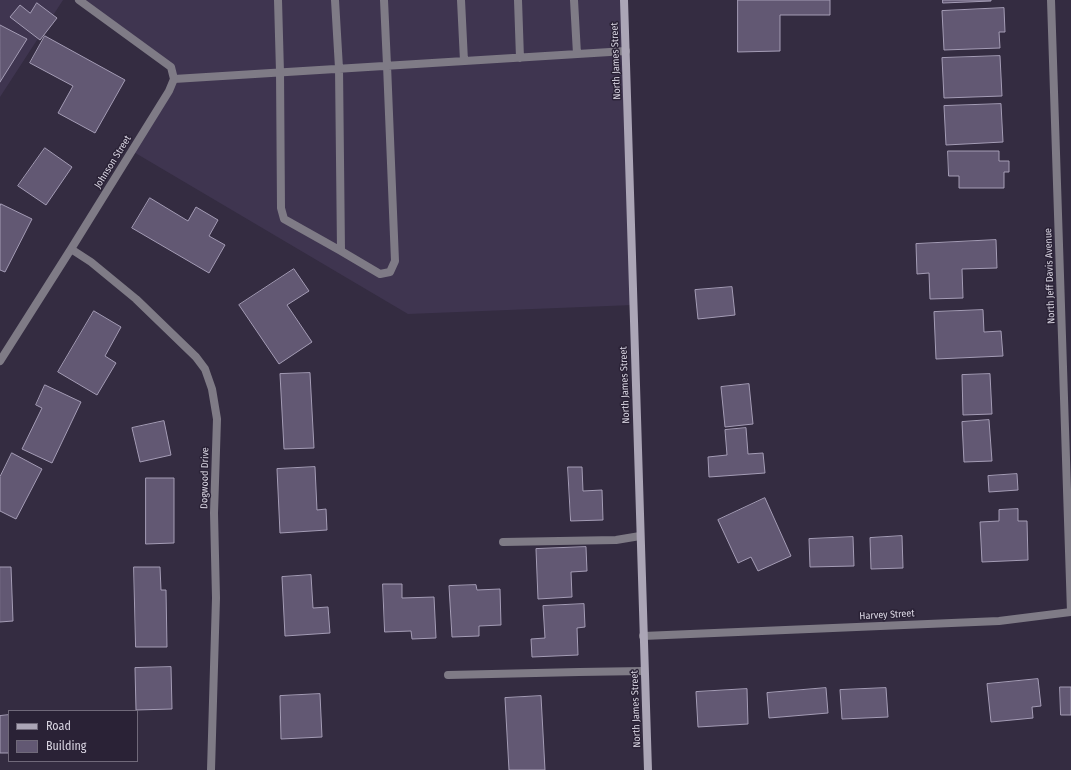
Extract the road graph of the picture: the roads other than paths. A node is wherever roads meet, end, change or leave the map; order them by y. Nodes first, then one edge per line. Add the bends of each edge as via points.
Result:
1 (79, 0) edge
2 (278, 0) edge
3 (335, 0) edge
4 (384, 0) edge
5 (461, 0) edge
6 (518, 0) edge
7 (574, 0) edge
8 (624, 0) edge
9 (1051, 0) edge
10 (626, 51) junction
11 (577, 54) junction
12 (520, 58) junction
13 (464, 61) junction
14 (387, 65) junction
15 (339, 68) junction
16 (280, 72) junction
17 (174, 79) junction
18 (71, 249) junction
19 (341, 251) junction
20 (0, 361) edge
21 (640, 536) junction
22 (503, 542) dead end
23 (1069, 551) joint
24 (643, 636) junction
25 (644, 671) junction
26 (448, 675) dead end
27 (211, 770) edge
28 (648, 770) edge

1 - 17 street via 171,67
2 - 16 street
3 - 15 street
4 - 14 street
5 - 13 street
6 - 12 street
7 - 11 street
8 - 10 street, North James Street
9 - 23 street, North Jeff Davis Avenue
10 - 11 street
10 - 21 street, North James Street
11 - 12 street
12 - 13 street
13 - 14 street
14 - 15 street
14 - 19 street via 395,261 390,272 380,274
15 - 16 street
15 - 19 street
16 - 17 street
16 - 19 street via 281,208 284,219
17 - 18 street, Johnson Street via 170,91
18 - 20 street, Johnson Street
18 - 27 street, Dogwood Drive via 91,262 136,300 196,357 205,369 212,389 217,419 214,513 216,598
21 - 22 street via 616,540
21 - 24 street, North James Street
23 - 24 street, Harvey Street via 1071,612 999,621
24 - 25 street, North James Street
25 - 26 street
25 - 28 street, North James Street

